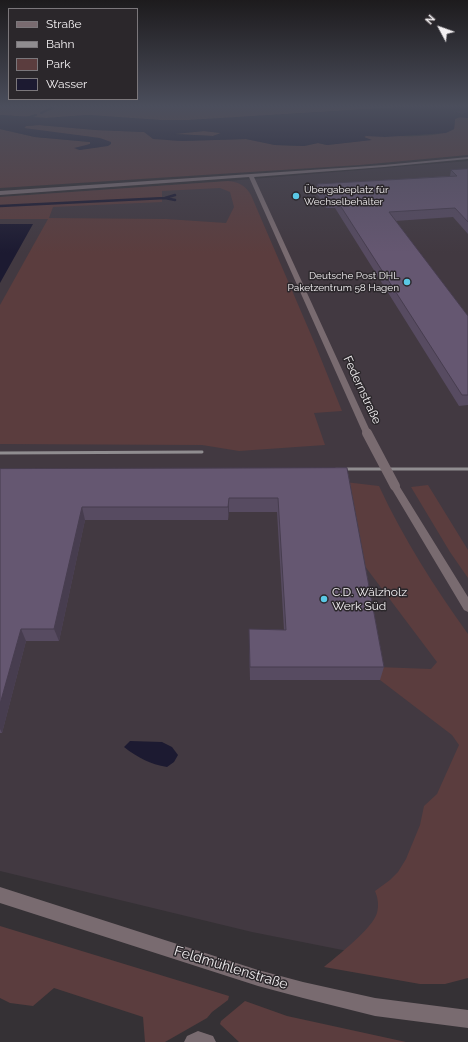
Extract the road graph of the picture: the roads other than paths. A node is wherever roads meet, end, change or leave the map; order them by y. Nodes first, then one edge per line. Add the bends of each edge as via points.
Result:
1 (468, 158) edge
2 (251, 176) junction
3 (0, 194) edge
4 (468, 607) edge
5 (0, 895) edge
6 (468, 1019) edge

1 - 2 street
2 - 3 street
2 - 4 street, Federnstraße, bridge via 367,433 395,486
5 - 6 street, Feldmühlenstraße via 303,990 375,1007

